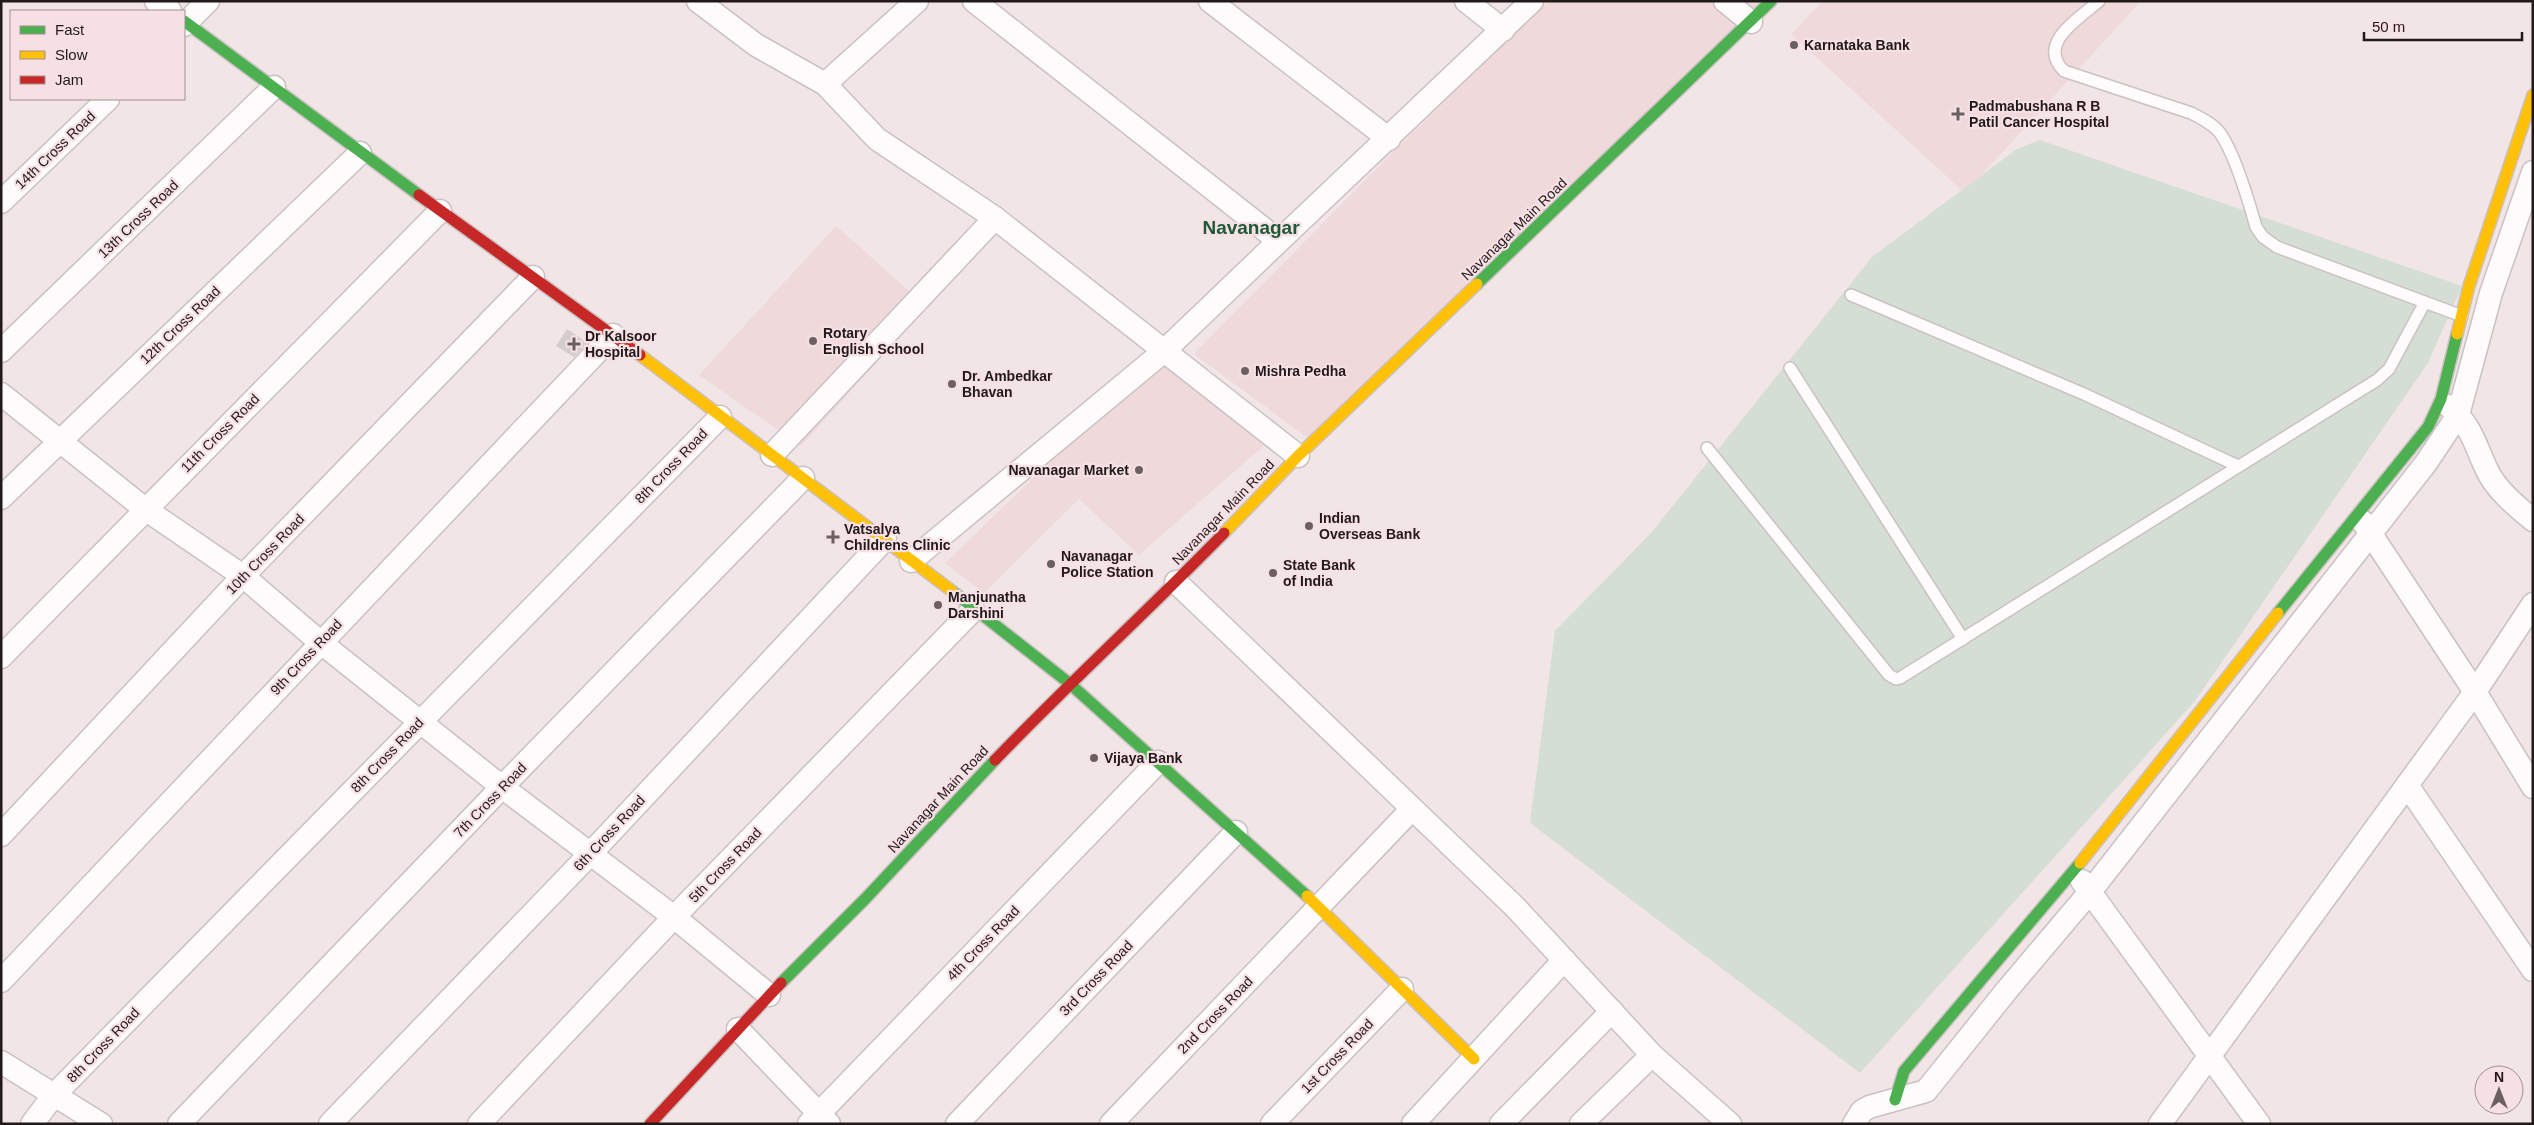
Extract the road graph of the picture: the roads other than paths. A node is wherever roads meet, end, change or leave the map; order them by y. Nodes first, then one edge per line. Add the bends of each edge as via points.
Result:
1 (156, 1) edge
2 (208, 1) edge
3 (698, 1) edge
4 (917, 1) edge
5 (974, 1) edge
6 (1210, 1) edge
7 (1466, 1) edge
8 (1532, 1) edge
9 (1725, 1) edge
10 (1772, 1) edge
11 (2099, 1) edge
12 (168, 10) edge
13 (185, 17) edge
14 (1751, 22) junction
15 (185, 23) edge
16 (1503, 30) junction
17 (825, 84) junction
18 (274, 87) junction
19 (2533, 95) edge
20 (107, 100) edge
21 (1389, 138) junction
22 (360, 153) junction
23 (2533, 172) edge
24 (1, 202) edge
25 (440, 211) junction
26 (995, 218) junction
27 (1279, 241) junction
28 (533, 276) junction
29 (2469, 286) junction
30 (2491, 292) junction
31 (1852, 295) dead end
32 (2425, 302) junction
33 (2462, 316) junction
34 (613, 335) junction
35 (1, 351) edge
36 (1163, 352) junction
37 (1790, 368) dead end
38 (1, 394) edge
39 (2441, 399) junction
40 (2458, 415) junction
41 (720, 417) junction
42 (60, 441) junction
43 (1707, 448) dead end
44 (772, 454) junction
45 (1298, 456) junction
46 (2238, 466) junction
47 (803, 478) junction
48 (1, 498) edge
49 (145, 509) junction
50 (2358, 513) junction
51 (2533, 520) edge
52 (2370, 536) junction
53 (884, 539) junction
54 (912, 561) junction
55 (243, 576) junction
56 (1176, 582) junction
57 (2533, 604) edge
58 (973, 610) junction
59 (1963, 639) junction
60 (320, 642) junction
61 (1, 656) edge
62 (1069, 683) junction
63 (2475, 692) junction
64 (420, 722) junction
65 (1158, 762) junction
66 (2407, 785) junction
67 (502, 786) junction
68 (2533, 786) edge
69 (1412, 809) junction
70 (1236, 832) junction
71 (1, 835) edge
72 (592, 852) junction
73 (2075, 870) junction
74 (2089, 892) junction
75 (1319, 907) junction
76 (674, 917) junction
77 (1564, 960) junction
78 (2533, 970) edge
79 (1, 981) edge
80 (1402, 989) junction
81 (770, 995) junction
82 (1612, 1011) junction
83 (738, 1029) junction
84 (1652, 1054) junction
85 (2209, 1056) junction
86 (1474, 1059) junction
87 (1, 1062) edge
88 (54, 1094) junction
89 (1895, 1100) junction
90 (819, 1120) edge
91 (32, 1124) edge
92 (100, 1124) edge
93 (179, 1124) edge
94 (330, 1124) edge
95 (479, 1124) edge
96 (650, 1124) edge
97 (957, 1124) edge
98 (1111, 1124) edge
99 (1272, 1124) edge
100 (1413, 1124) edge
101 (1500, 1124) edge
102 (1581, 1124) edge
103 (1730, 1124) edge
104 (1854, 1124) edge
105 (2160, 1124) edge
106 (2259, 1124) edge

1 - 12 street
2 - 13 street
3 - 17 street via 756,45
4 - 17 street
5 - 27 street
6 - 21 street
7 - 16 street
8 - 16 street
9 - 14 street
10 - 14 street, Navanagar Main Road
11 - 32 lane via 2057,39 2054,56 2064,71 2206,120 2219,132 2227,146 2256,227 2263,236 2277,247
14 - 45 street, Navanagar Main Road
15 - 18 street
16 - 21 street
17 - 26 street via 877,139
18 - 22 street
18 - 35 street, 13th Cross Road
19 - 29 street
20 - 24 street, 14th Cross Road
21 - 27 street
22 - 25 street
22 - 42 street, 12th Cross Road
23 - 30 street
25 - 28 street
25 - 49 street, 11th Cross Road
26 - 36 street
26 - 44 street
27 - 36 street
28 - 34 street
28 - 55 street, 10th Cross Road
29 - 30 street
29 - 33 street
30 - 40 street
31 - 46 lane via 2084,394
32 - 33 lane
32 - 46 lane via 2383,375
33 - 39 street
34 - 41 street
34 - 60 street, 9th Cross Road
36 - 45 street
36 - 54 street
37 - 59 lane
38 - 42 street
39 - 40 street
39 - 50 street via 2428,427
40 - 51 street via 2470,428 2495,483
40 - 52 street
41 - 44 street
41 - 64 street, 8th Cross Road
42 - 48 street, 12th Cross Road
42 - 49 street
43 - 59 lane via 1892,678 1904,677
44 - 47 street
45 - 56 street, Navanagar Main Road
46 - 59 lane
47 - 53 street
47 - 67 street, 7th Cross Road
49 - 55 street
49 - 61 street, 11th Cross Road
50 - 52 street
50 - 73 street
52 - 63 street
52 - 74 street
53 - 54 street
53 - 72 street, 6th Cross Road
54 - 58 street
55 - 60 street
55 - 71 street, 10th Cross Road
56 - 62 street, Navanagar Main Road
56 - 69 street
57 - 63 street
58 - 62 street
58 - 76 street, 5th Cross Road
60 - 64 street
60 - 79 street, 9th Cross Road
62 - 65 street
62 - 81 street, Navanagar Main Road
63 - 66 street
63 - 68 street
64 - 67 street
64 - 88 street, 8th Cross Road
65 - 70 street
65 - 90 street, 4th Cross Road
66 - 78 street
66 - 85 street
67 - 72 street
67 - 93 street, 7th Cross Road
69 - 75 street, 2nd Cross Road
69 - 77 street
70 - 75 street
70 - 97 street, 3rd Cross Road
72 - 76 street
72 - 94 street, 6th Cross Road
73 - 74 street
73 - 89 street via 1904,1071
74 - 85 street
74 - 89 street via 1926,1091
75 - 80 street
75 - 98 street, 2nd Cross Road
76 - 81 street
76 - 95 street, 5th Cross Road
77 - 82 street
77 - 86 street
80 - 86 street
80 - 99 street, 1st Cross Road
81 - 83 street, Navanagar Main Road
82 - 84 street
82 - 101 street
83 - 90 street
83 - 96 street, Navanagar Main Road
84 - 102 street
84 - 103 street
85 - 105 street
85 - 106 street
86 - 100 street
87 - 88 street
88 - 91 street, 8th Cross Road
88 - 92 street
89 - 104 street via 1862,1110

